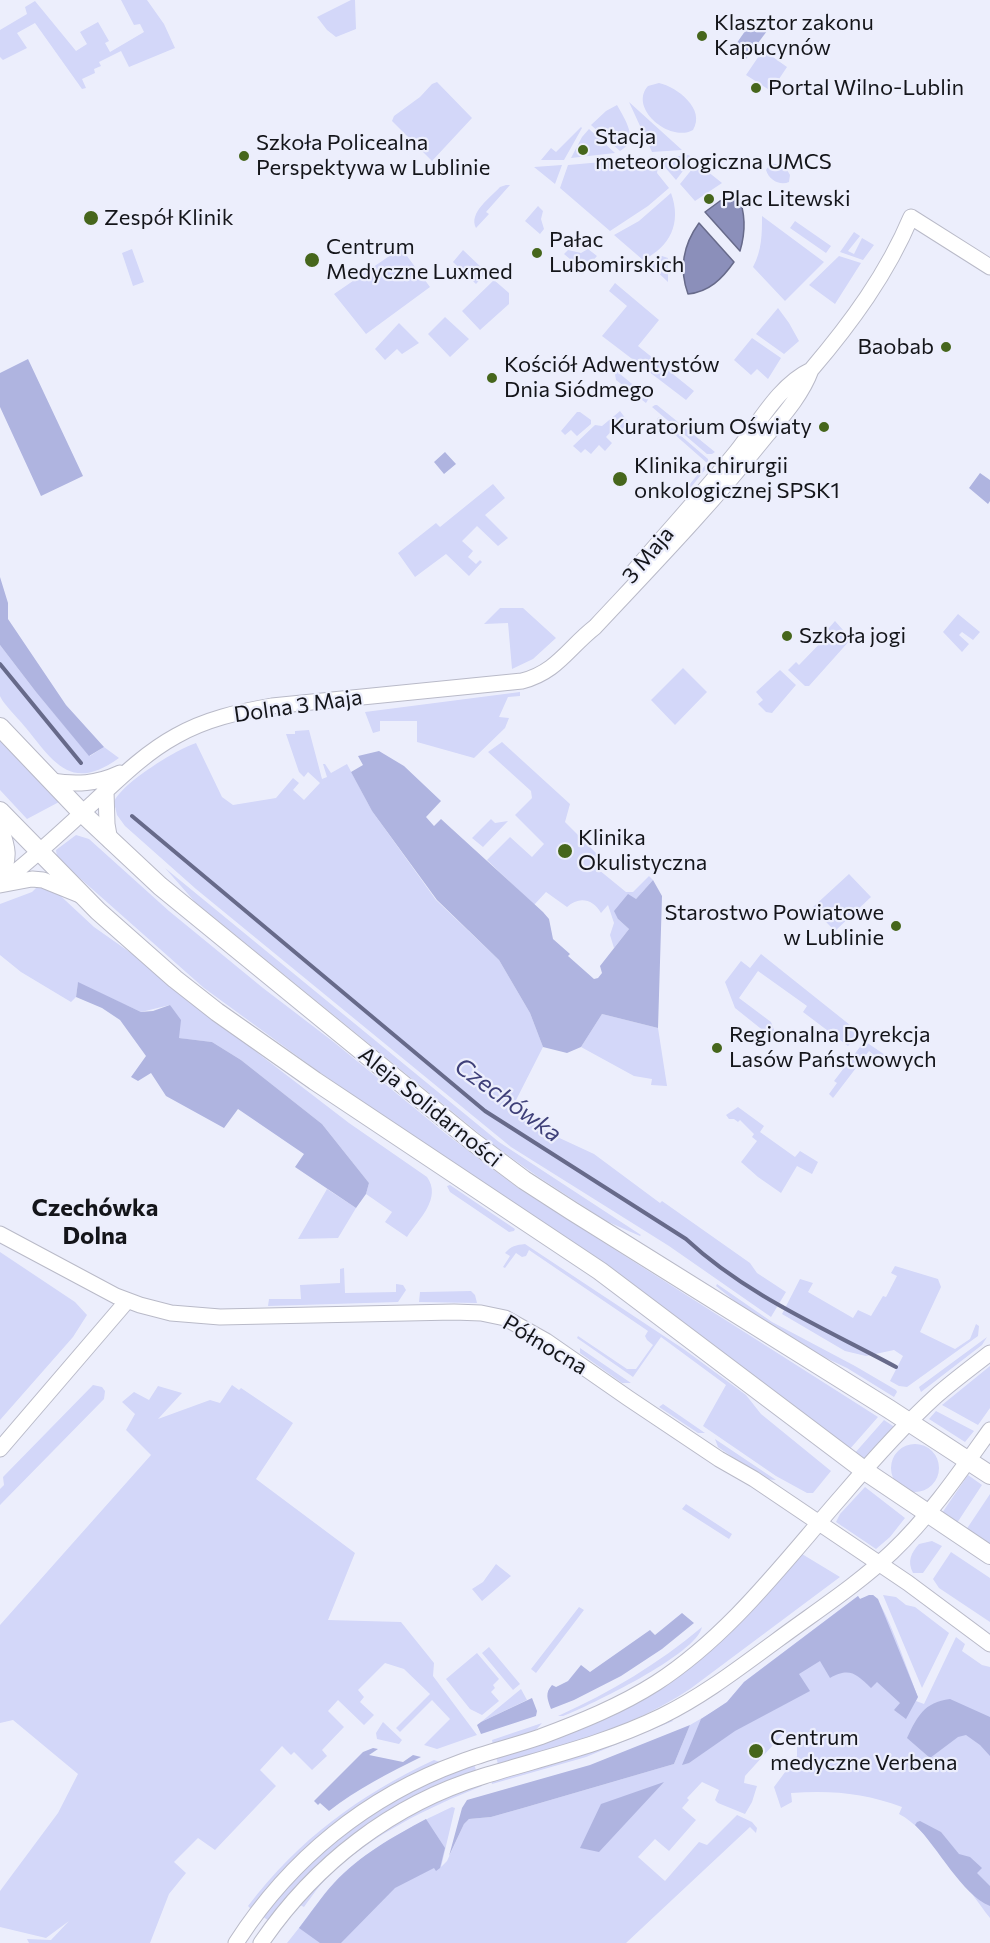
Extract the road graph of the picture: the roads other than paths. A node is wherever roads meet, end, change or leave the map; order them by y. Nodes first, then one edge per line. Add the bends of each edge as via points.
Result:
1 (990, 267) edge
2 (532, 678) joint
3 (0, 727) edge
4 (131, 768) junction
5 (51, 781) junction
6 (106, 791) junction
7 (0, 811) edge
8 (82, 813) junction
9 (0, 825) edge
10 (111, 841) junction
11 (38, 851) junction
12 (0, 883) edge
13 (82, 896) junction
14 (0, 1234) edge
15 (128, 1301) junction
16 (990, 1353) edge
17 (910, 1422) junction
18 (990, 1431) edge
19 (0, 1449) edge
20 (969, 1460) junction
21 (865, 1471) junction
22 (990, 1475) edge
23 (928, 1513) junction
24 (818, 1524) junction
25 (990, 1555) edge
26 (879, 1564) junction
27 (990, 1644) edge
28 (236, 1943) edge
29 (261, 1943) edge

1 - 2 street, 3 Maja via 911,217 872,291 811,370 786,387 582,637 553,667
2 - 4 street, Dolna 3 Maja via 246,711 176,736
3 - 5 main road, Aleja Solidarności
4 - 5 street via 84,784
4 - 6 street, Dolna 3 Maja
5 - 8 main road, Aleja Solidarności
6 - 8 street, Dolna 3 Maja
6 - 10 street via 106,824
7 - 11 main road, Aleja Solidarności
8 - 10 main road, Aleja Solidarności
8 - 11 street, Dolna 3 Maja
9 - 12 street via 8,854
10 - 17 main road, Aleja Solidarności via 190,912 508,1169
11 - 12 street, Dolna 3 Maja
11 - 13 main road, Aleja Solidarności
12 - 13 street via 43,880
13 - 21 main road, Aleja Solidarności via 175,979 242,1030 617,1283
14 - 15 street, Północna
15 - 19 street
15 - 24 street, Północna via 162,1311 210,1317 454,1312 505,1318 546,1341
16 - 17 street
17 - 20 main road, Aleja Solidarności
17 - 21 street
18 - 20 street
20 - 22 main road
20 - 23 street
21 - 23 main road, Aleja Solidarności
21 - 24 street
23 - 25 main road
23 - 26 street
24 - 26 street, Północna
24 - 28 street via 720,1631 674,1670 598,1714 439,1770 376,1802 342,1825 303,1860
26 - 27 street, Północna
26 - 29 street via 724,1679 677,1708 583,1749 449,1789 379,1825 348,1847 309,1884

